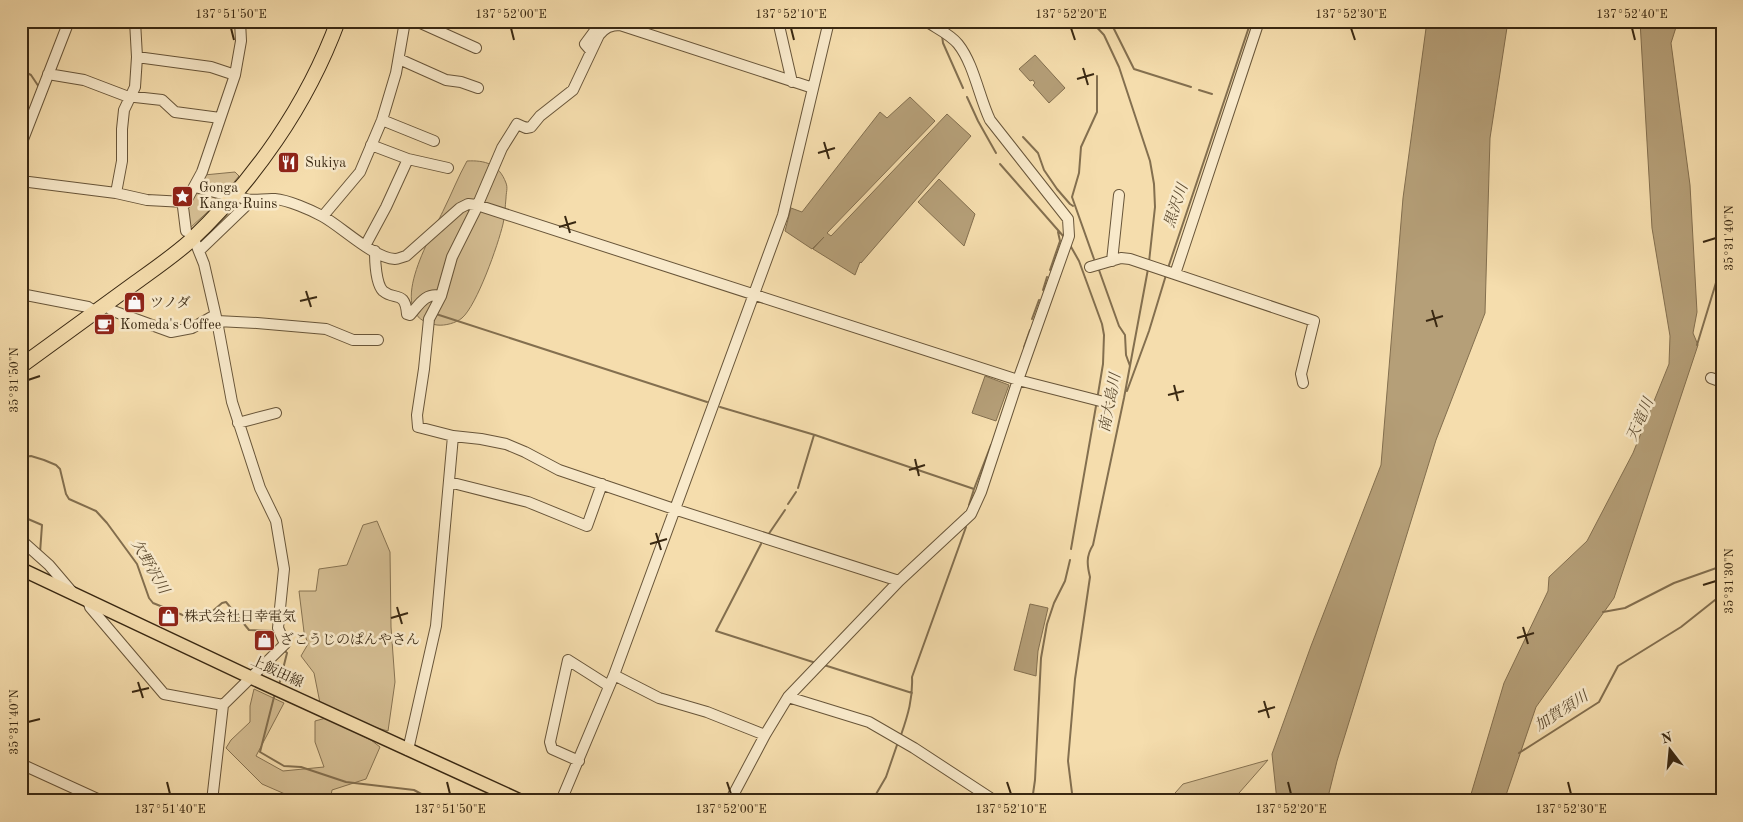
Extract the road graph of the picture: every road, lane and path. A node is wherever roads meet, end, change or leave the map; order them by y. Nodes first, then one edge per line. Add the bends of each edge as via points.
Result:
1 (69, 21) edge
2 (136, 21) edge
3 (240, 21) edge
4 (338, 21) edge
5 (405, 21) edge
6 (416, 21) edge
7 (602, 21) edge
8 (778, 21) edge
9 (829, 21) edge
10 (926, 21) edge
11 (1259, 21) edge
12 (476, 48) dead end
13 (591, 51) junction
14 (137, 56) junction
15 (399, 59) junction
16 (48, 74) junction
17 (235, 75) junction
18 (792, 82) junction
19 (478, 88) dead end
20 (813, 88) junction
21 (131, 96) junction
22 (220, 118) junction
23 (382, 120) junction
24 (22, 141) edge
25 (434, 141) dead end
26 (371, 145) junction
27 (21, 148) edge
28 (408, 159) junction
29 (448, 168) dead end
30 (21, 180) edge
31 (195, 187) junction
32 (116, 193) junction
33 (1118, 195) dead end
34 (233, 197) junction
35 (251, 201) junction
36 (186, 202) junction
37 (477, 205) junction
38 (323, 216) junction
39 (186, 231) dead end
40 (370, 249) junction
41 (1112, 261) junction
42 (1090, 267) dead end
43 (1161, 269) junction
44 (21, 294) edge
45 (754, 295) junction
46 (440, 296) junction
47 (100, 309) junction
48 (216, 318) junction
49 (378, 340) dead end
50 (21, 366) edge
51 (1711, 378) dead end
52 (1018, 380) junction
53 (1722, 382) edge
54 (1303, 383) dead end
55 (1104, 402) dead end
56 (276, 413) dead end
57 (238, 423) junction
58 (453, 436) junction
59 (449, 482) junction
60 (602, 484) junction
61 (674, 509) junction
62 (21, 540) edge
63 (21, 569) edge
64 (899, 581) junction
65 (72, 592) junction
66 (88, 600) junction
67 (614, 675) junction
68 (252, 678) junction
69 (609, 686) junction
70 (788, 697) junction
71 (223, 705) junction
72 (23, 708) dead end
73 (21, 727) edge
74 (765, 735) junction
75 (408, 750) junction
76 (578, 761) junction
77 (21, 764) edge
78 (994, 800) edge
79 (102, 801) edge
80 (212, 801) edge
81 (522, 801) edge
82 (561, 801) edge
83 (730, 801) edge

1 - 16 street
2 - 14 street
3 - 17 street via 241,41
4 - 34 highway via 316,73 293,114
5 - 15 street
6 - 12 street
7 - 13 street via 585,44
8 - 18 street
9 - 20 street
10 - 52 street via 958,44 966,55 990,120 1068,219 1069,236
11 - 43 street
13 - 18 street via 603,30 620,25
13 - 37 street via 573,90 532,126 526,128 517,124 513,129
14 - 17 street via 211,67
14 - 21 street via 135,87
15 - 19 street via 446,80
15 - 23 street
16 - 21 street via 84,80
16 - 24 street
17 - 22 street
18 - 20 street
20 - 45 street via 783,215
21 - 22 street via 162,100 175,112
21 - 32 street via 124,110 122,161
22 - 31 street
23 - 25 street
23 - 26 street
24 - 27 street
26 - 28 street
26 - 38 street via 360,172
28 - 29 street
28 - 40 street
30 - 32 street
31 - 34 street
31 - 36 street
32 - 36 street via 147,200
33 - 41 street
34 - 35 street
34 - 47 highway via 176,253
35 - 38 street via 274,199
35 - 48 street via 198,248
36 - 39 street via 183,207
37 - 40 street via 468,204 460,208 406,256 395,259
37 - 45 street
37 - 46 street via 452,257
38 - 40 street
40 - 46 street via 380,286 386,293 405,302 407,314 410,315 422,299 432,294
41 - 42 street
41 - 43 street via 1122,258
43 - 54 street via 1314,320 1301,374
44 - 47 street
45 - 52 street
45 - 61 street
46 - 58 street via 429,319 418,428
47 - 48 street via 171,332
47 - 50 highway
48 - 49 street via 326,329 353,340
48 - 57 street
51 - 53 street
52 - 55 street
52 - 64 street via 971,514
56 - 57 street
57 - 68 street via 260,488 276,521 284,569 278,628 282,647
58 - 59 street
58 - 60 street via 506,444 559,470
59 - 60 street via 528,502 587,526
59 - 75 street via 436,626
60 - 61 street
61 - 64 street
61 - 67 street
62 - 65 street
63 - 65 main road, 上飯田線
64 - 70 street
65 - 66 main road, 上飯田線
66 - 68 main road, 上飯田線
66 - 71 street via 90,607 164,694
67 - 69 street
67 - 74 street via 659,698 707,712
68 - 71 street
68 - 75 main road, 上飯田線
69 - 76 street
69 - 76 street via 568,660 550,742 552,750
70 - 74 street
70 - 78 street via 869,722
71 - 80 street
72 - 73 street
74 - 83 street
75 - 81 main road, 上飯田線
76 - 82 street
77 - 79 street

